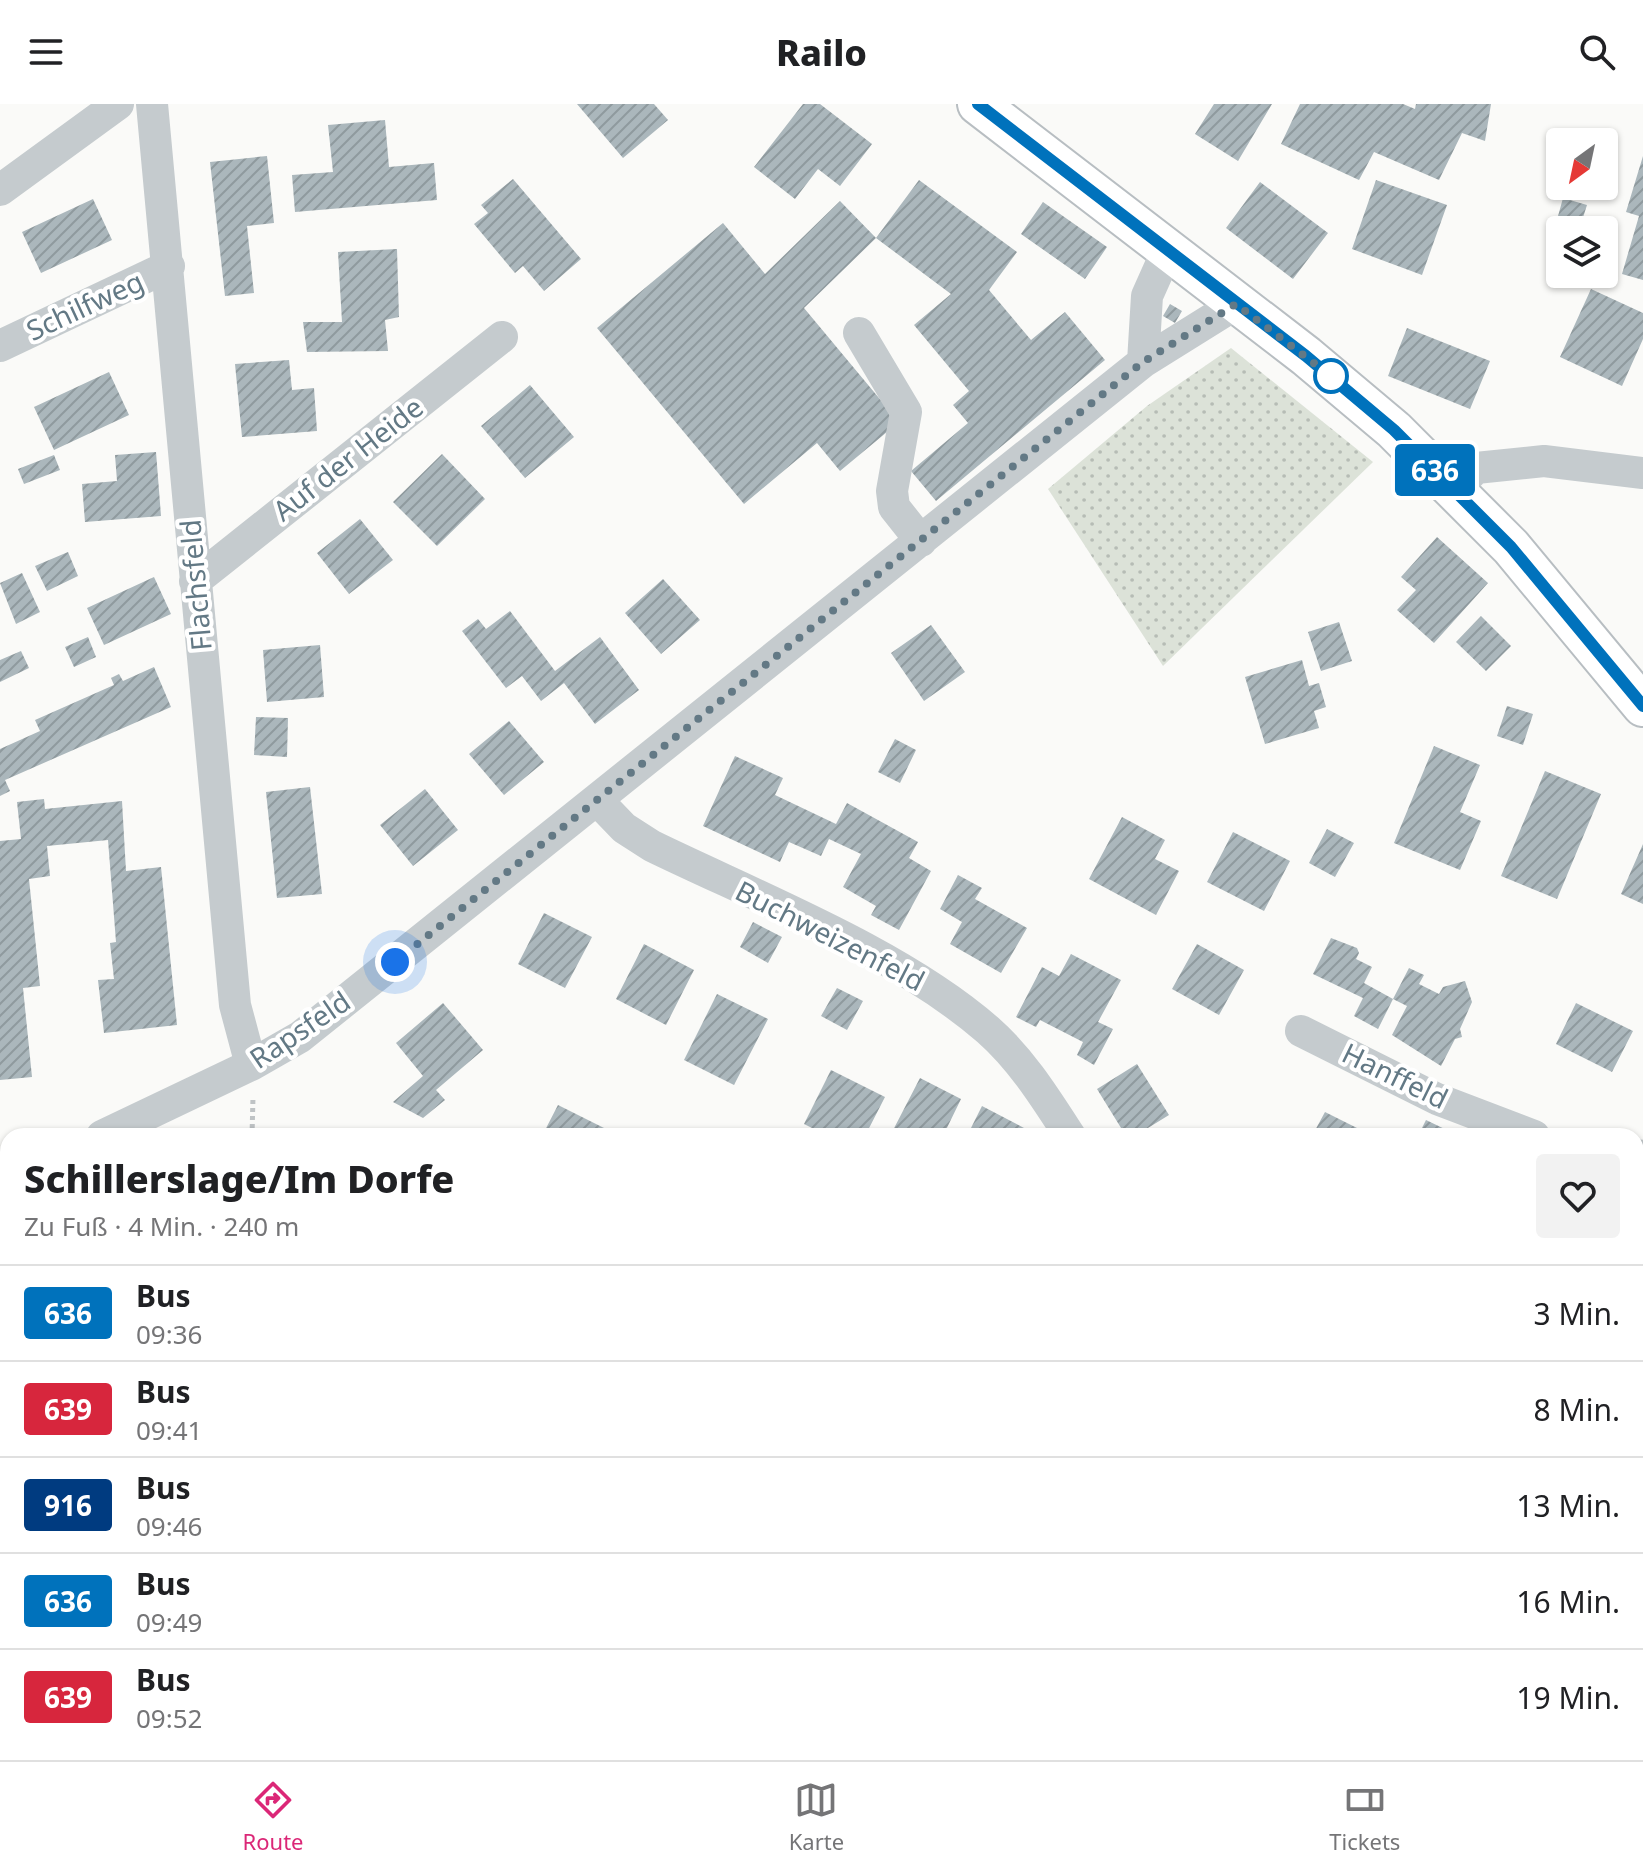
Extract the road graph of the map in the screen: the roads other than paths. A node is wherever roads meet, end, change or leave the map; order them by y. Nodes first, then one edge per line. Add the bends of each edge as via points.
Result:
1 (118, 104) edge
2 (152, 104) edge
3 (978, 104) edge
4 (0, 190) edge
5 (1168, 249) junction
6 (169, 266) junction
7 (1236, 304) junction
8 (859, 333) dead end
9 (502, 337) dead end
10 (0, 346) edge
11 (1143, 362) junction
12 (1643, 473) edge
13 (1455, 489) junction
14 (921, 541) junction
15 (195, 581) junction
16 (1643, 706) edge
17 (598, 801) junction
18 (1301, 1031) dead end
19 (251, 1065) junction
20 (119, 1128) edge
21 (1065, 1128) edge
22 (1513, 1128) edge

1 - 4 street
2 - 6 street, Flachsfeld
3 - 5 main road
5 - 7 main road
5 - 11 street via 1147,296
6 - 10 street, Schilfweg
6 - 15 street, Flachsfeld
7 - 11 street, Rapsfeld
7 - 13 main road via 1331,376
8 - 14 street via 906,412 892,491 894,507
9 - 15 street, Auf der Heide
11 - 14 street, Rapsfeld
12 - 13 street via 1544,461 1476,468
13 - 16 main road via 1565,609
14 - 17 street, Rapsfeld
15 - 19 street, Flachsfeld via 235,1005
17 - 19 street, Rapsfeld via 300,1037
17 - 21 street, Buchweizenfeld via 624,828 652,846 917,978 989,1031 1031,1077
18 - 22 street, Hanffeld via 1437,1099
19 - 20 street, Rapsfeld

